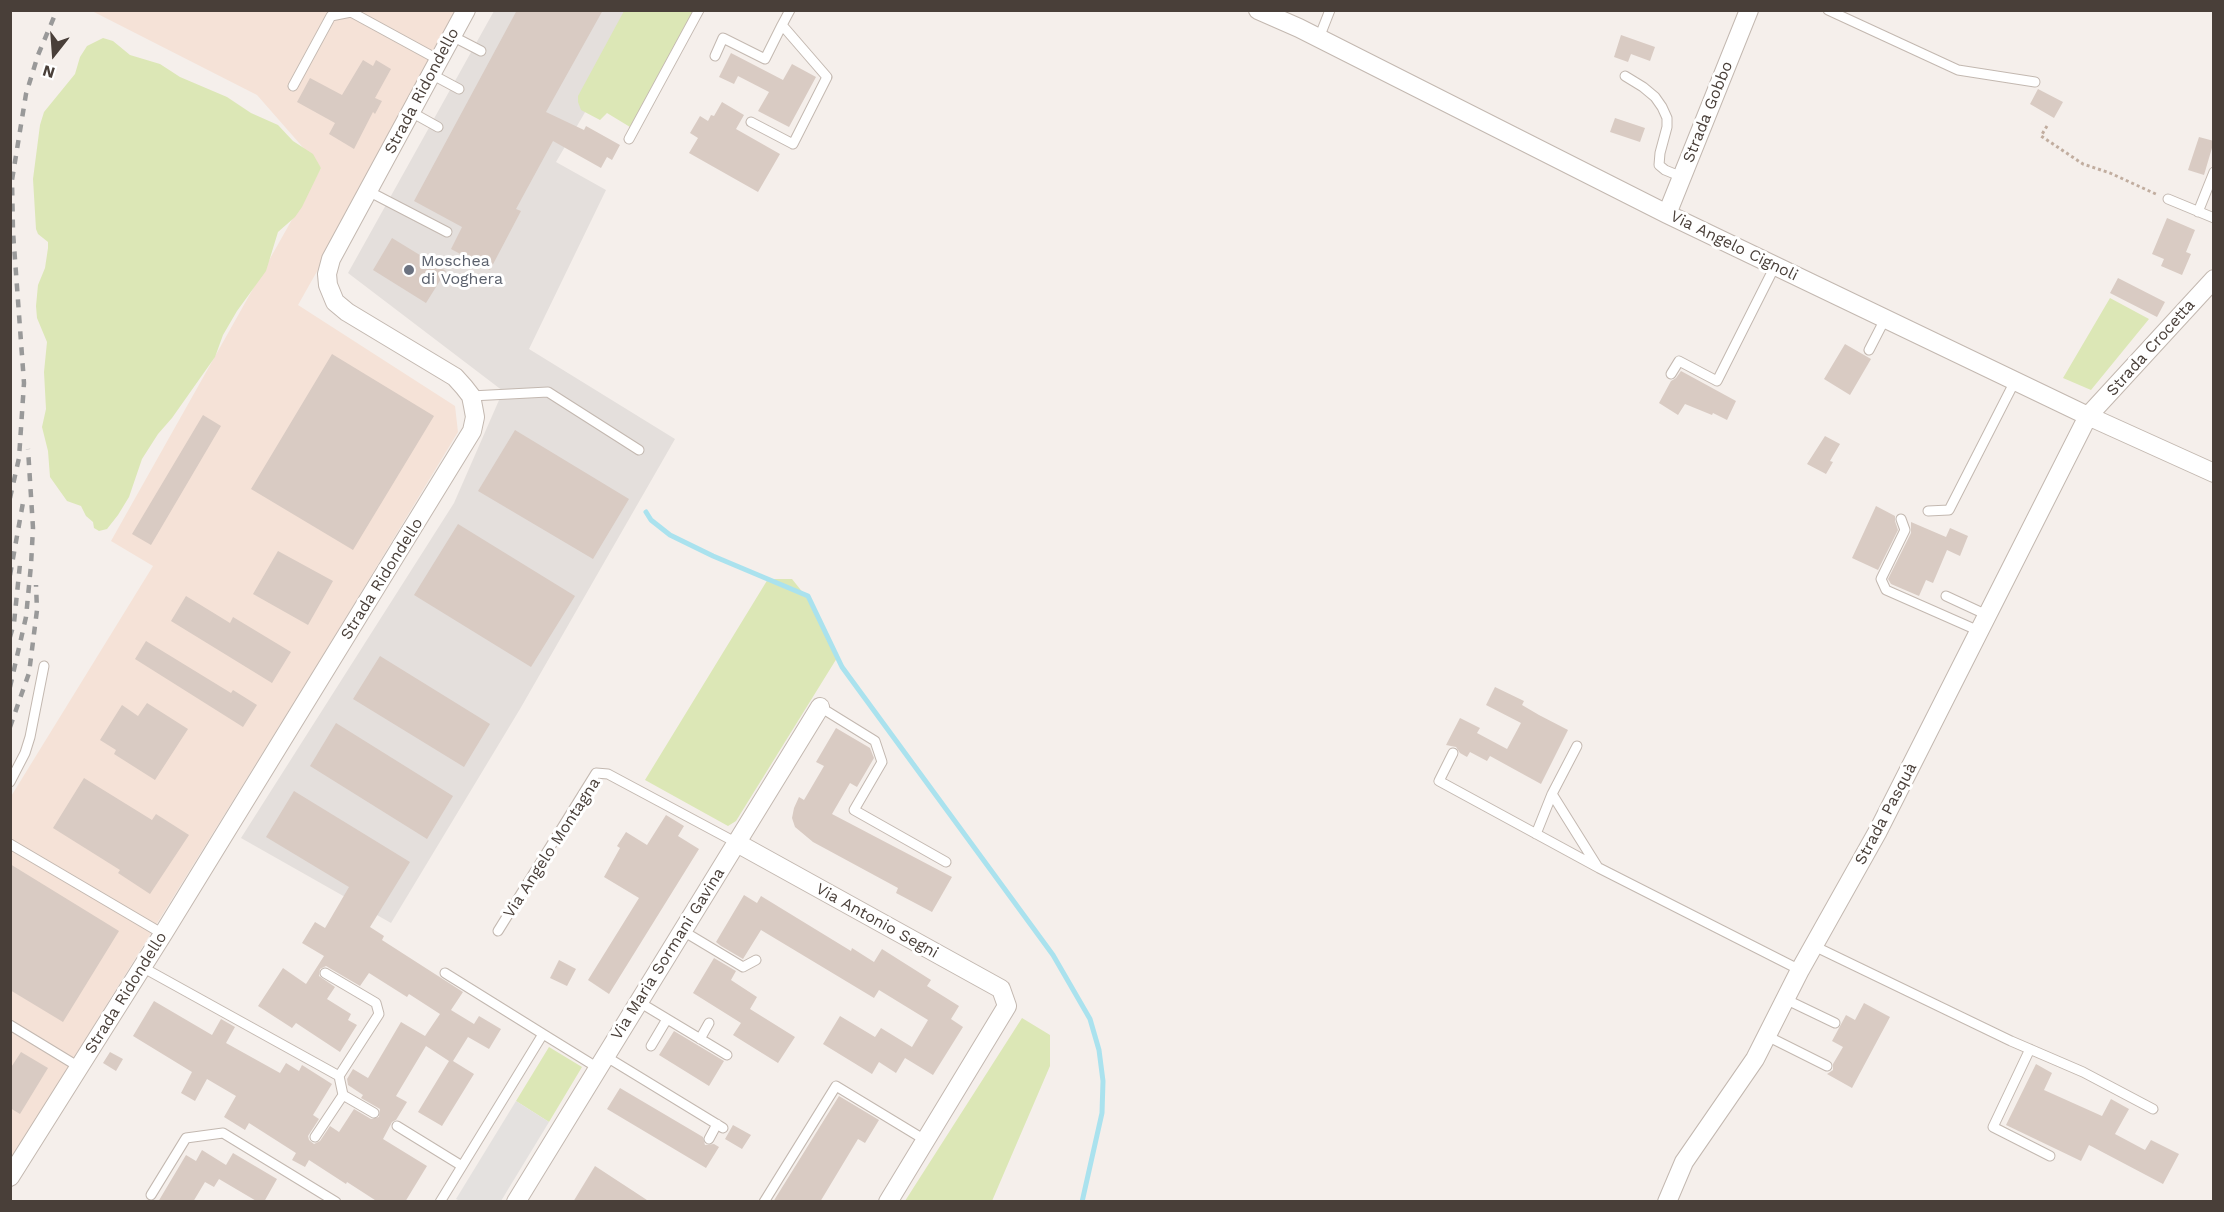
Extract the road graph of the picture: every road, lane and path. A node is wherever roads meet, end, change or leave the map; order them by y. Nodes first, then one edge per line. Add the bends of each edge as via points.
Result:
1 (466, 10) edge
2 (699, 10) edge
3 (790, 10) edge
4 (1258, 10) edge
5 (1330, 10) edge
6 (1749, 10) edge
7 (1828, 10) edge
8 (782, 25) junction
9 (452, 36) junction
10 (1319, 38) junction
11 (481, 51) dead end
12 (714, 56) dead end
13 (435, 67) junction
14 (1625, 76) dead end
15 (2035, 82) dead end
16 (293, 86) dead end
17 (459, 89) dead end
18 (411, 112) junction
19 (751, 122) dead end
20 (2047, 126) dead end
21 (438, 127) dead end
22 (628, 139) dead end
23 (2214, 172) edge
24 (1682, 177) junction
25 (368, 191) junction
26 (2168, 200) joint
27 (2198, 212) junction
28 (1667, 214) junction
29 (2214, 218) edge
30 (447, 232) dead end
31 (1775, 266) junction
32 (2214, 279) edge
33 (1885, 319) junction
34 (1869, 350) dead end
35 (1671, 374) dead end
36 (2015, 381) junction
37 (471, 396) junction
38 (2088, 416) junction
39 (639, 450) dead end
40 (2214, 473) edge
41 (1928, 511) dead end
42 (1901, 519) dead end
43 (1946, 596) dead end
44 (1983, 623) junction
45 (44, 666) dead end
46 (820, 707) joint
47 (1577, 746) dead end
48 (1453, 753) dead end
49 (10, 782) edge
50 (1552, 794) junction
51 (1536, 834) junction
52 (737, 843) junction
53 (10, 844) edge
54 (945, 862) dead end
55 (1599, 868) junction
56 (498, 931) dead end
57 (682, 931) junction
58 (163, 934) junction
59 (1814, 946) junction
60 (756, 960) dead end
61 (142, 967) junction
62 (1800, 970) junction
63 (325, 973) dead end
64 (445, 973) dead end
65 (1785, 999) junction
66 (639, 1002) junction
67 (667, 1019) junction
68 (709, 1023) dead end
69 (1835, 1023) dead end
70 (10, 1024) edge
71 (543, 1034) junction
72 (1767, 1036) junction
73 (700, 1039) junction
74 (651, 1046) dead end
75 (2030, 1049) junction
76 (727, 1055) dead end
77 (602, 1062) junction
78 (1827, 1065) dead end
79 (79, 1067) junction
80 (339, 1076) junction
81 (343, 1095) junction
82 (2153, 1109) dead end
83 (374, 1113) dead end
84 (397, 1126) dead end
85 (315, 1137) dead end
86 (709, 1139) dead end
87 (926, 1140) junction
88 (2050, 1156) dead end
89 (462, 1166) junction
90 (10, 1177) edge
91 (152, 1196) dead end
92 (336, 1202) edge
93 (440, 1202) edge
94 (516, 1202) edge
95 (764, 1202) edge
96 (888, 1202) edge
97 (1667, 1202) edge

1 - 9 street, Strada Ridondello
2 - 22 lane
3 - 8 lane
4 - 10 street, Via Angelo Cignoli
5 - 10 lane
6 - 24 street, Strada Gobbo
7 - 15 lane via 1958,70
8 - 12 lane via 765,59 723,38
8 - 19 lane via 827,77 793,144
9 - 11 lane
9 - 13 street, Strada Ridondello
10 - 28 street, Via Angelo Cignoli
13 - 16 lane via 351,12 331,16
13 - 17 lane
13 - 18 street, Strada Ridondello
14 - 24 lane via 1643,87 1662,107 1667,127 1659,165
18 - 21 lane
18 - 25 street, Strada Ridondello
20 - 26 path via 2041,136 2083,164
23 - 27 lane
24 - 28 street, Strada Gobbo
25 - 30 lane
25 - 37 street, Strada Ridondello via 331,259 328,285 335,302 455,377
26 - 27 lane
27 - 29 lane
28 - 31 street, Via Angelo Cignoli
31 - 33 street, Via Angelo Cignoli
31 - 35 lane via 1717,381 1679,361
32 - 38 street, Strada Crocetta
33 - 34 lane
33 - 36 street, Via Angelo Cignoli
36 - 38 street, Via Angelo Cignoli
36 - 41 lane via 1949,510
37 - 39 lane via 548,392
37 - 58 street, Strada Ridondello via 475,417 465,445
38 - 40 street, Via Angelo Cignoli
38 - 44 street, Strada Pasquà
42 - 44 lane via 1905,530 1881,579 1886,590
43 - 44 lane
44 - 59 street, Strada Pasquà via 1878,831
45 - 49 lane via 30,737
46 - 52 street, Via Maria Sormani Gavina
46 - 54 lane via 875,741 882,762 855,810
47 - 50 lane
48 - 51 lane via 1439,781
50 - 51 lane
50 - 55 lane
51 - 55 lane
52 - 56 lane, Via Angelo Montagna via 608,774 596,773
52 - 57 street, Via Maria Sormani Gavina
52 - 87 street, Via Antonio Segni via 1001,990 1007,1006
53 - 58 lane
55 - 62 lane
57 - 60 lane via 743,967
57 - 66 street, Via Maria Sormani Gavina
58 - 61 street, Strada Ridondello
59 - 62 street, Strada Pasquà
59 - 75 lane
61 - 79 street, Strada Ridondello
61 - 80 lane
62 - 65 street, Strada Pasquà
63 - 80 lane via 376,1003 379,1014
64 - 71 lane
65 - 69 lane
65 - 72 street, Strada Pasquà
66 - 67 lane
66 - 77 street, Via Maria Sormani Gavina
67 - 73 lane
67 - 74 lane
68 - 73 lane
70 - 79 lane
71 - 77 lane
71 - 89 lane
72 - 78 lane
72 - 97 street, Strada Pasquà via 1684,1162
73 - 76 lane
75 - 82 lane
75 - 88 lane via 1993,1127
77 - 86 lane via 720,1126
77 - 94 street, Via Maria Sormani Gavina
79 - 90 street, Strada Ridondello
80 - 81 lane
81 - 83 lane
81 - 85 lane
84 - 89 lane
87 - 95 lane via 836,1086
87 - 96 street
89 - 93 lane
91 - 92 lane via 186,1138 223,1133

